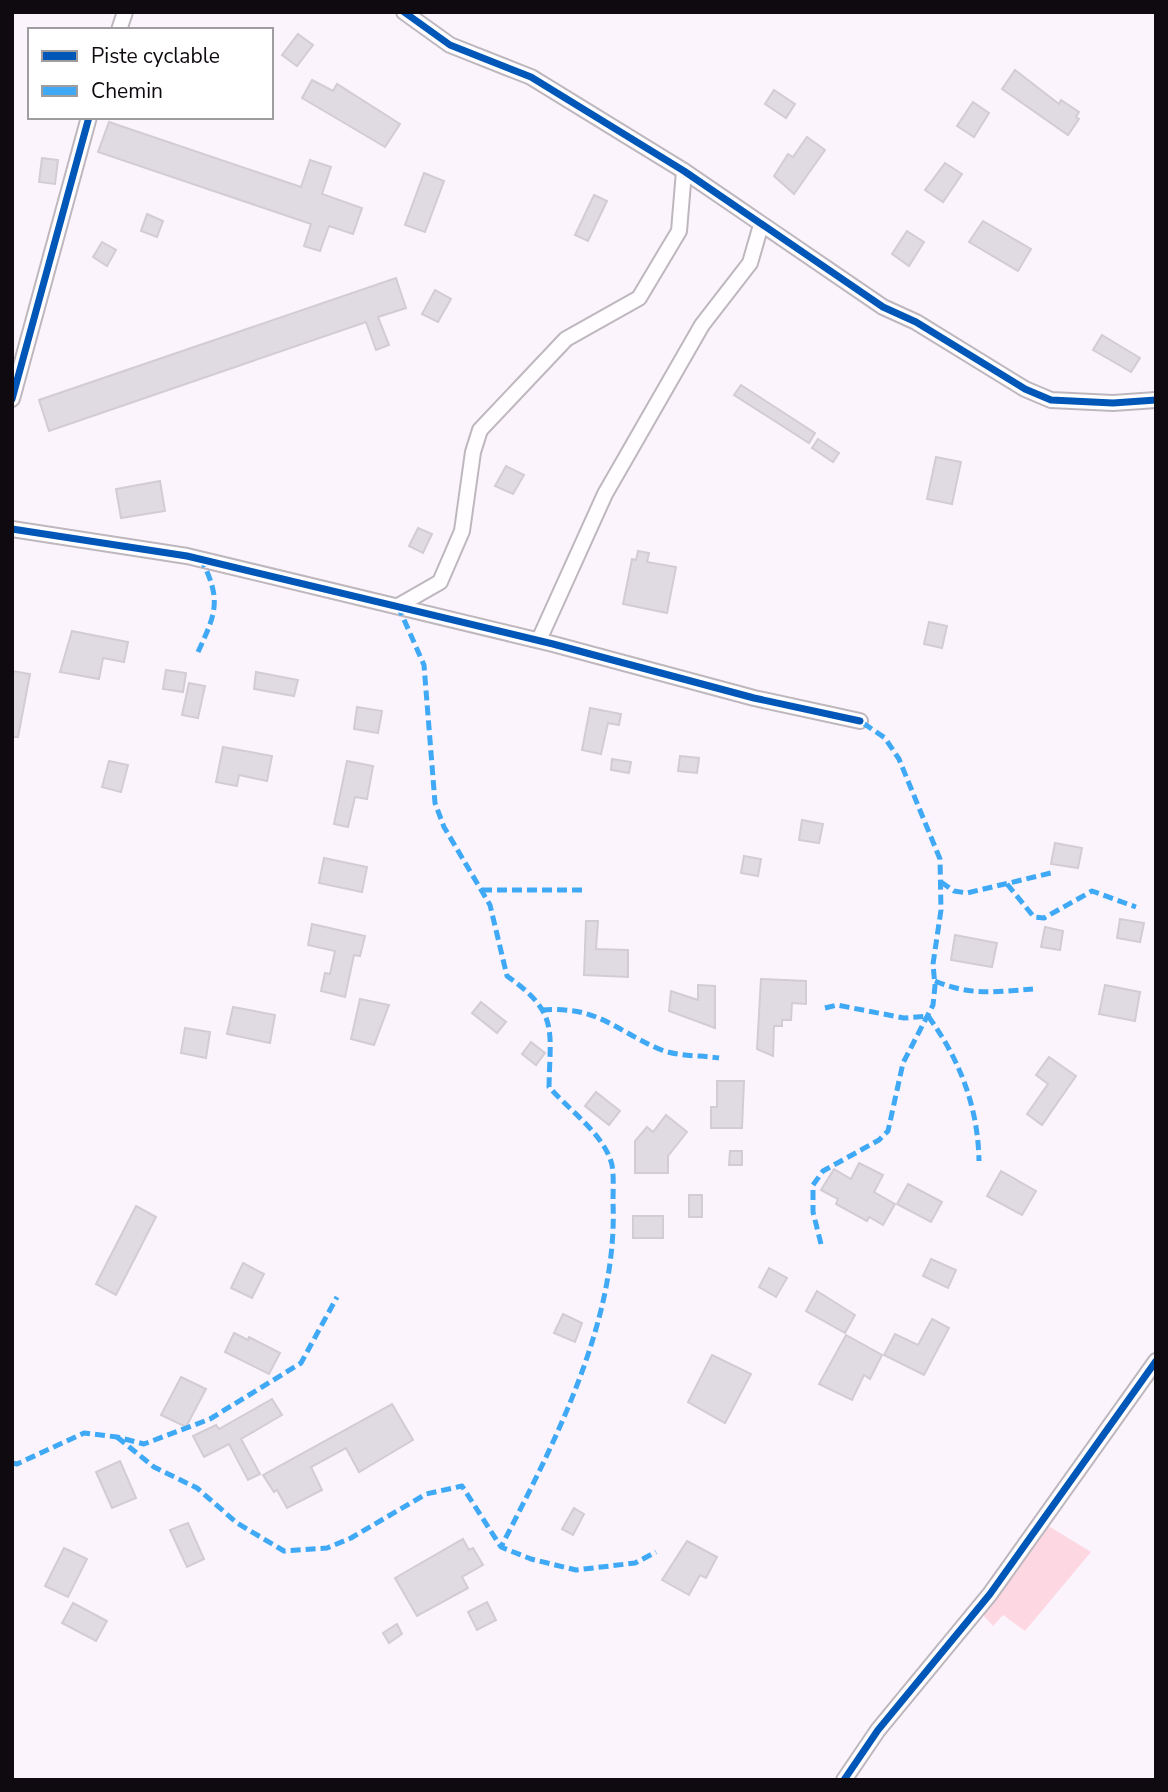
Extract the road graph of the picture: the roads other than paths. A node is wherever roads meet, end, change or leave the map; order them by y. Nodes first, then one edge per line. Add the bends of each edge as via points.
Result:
1 (404, 12) edge
2 (88, 119) edge
3 (684, 171) junction
4 (761, 225) junction
5 (12, 399) edge
6 (1156, 400) edge
7 (12, 528) edge
8 (398, 606) junction
9 (538, 640) junction
10 (860, 721) dead end
11 (1156, 1361) edge
12 (844, 1780) edge

1 - 3 street via 450,45 531,77
2 - 5 street
3 - 4 street
3 - 8 street via 679,230 639,298 566,339 480,430 472,452 462,531 440,582
4 - 6 street via 883,307 916,322 1025,389 1051,400
4 - 9 street via 750,263 702,325 605,494
7 - 8 street via 187,556
8 - 9 street
9 - 10 street via 754,698
11 - 12 street via 990,1594 878,1730

